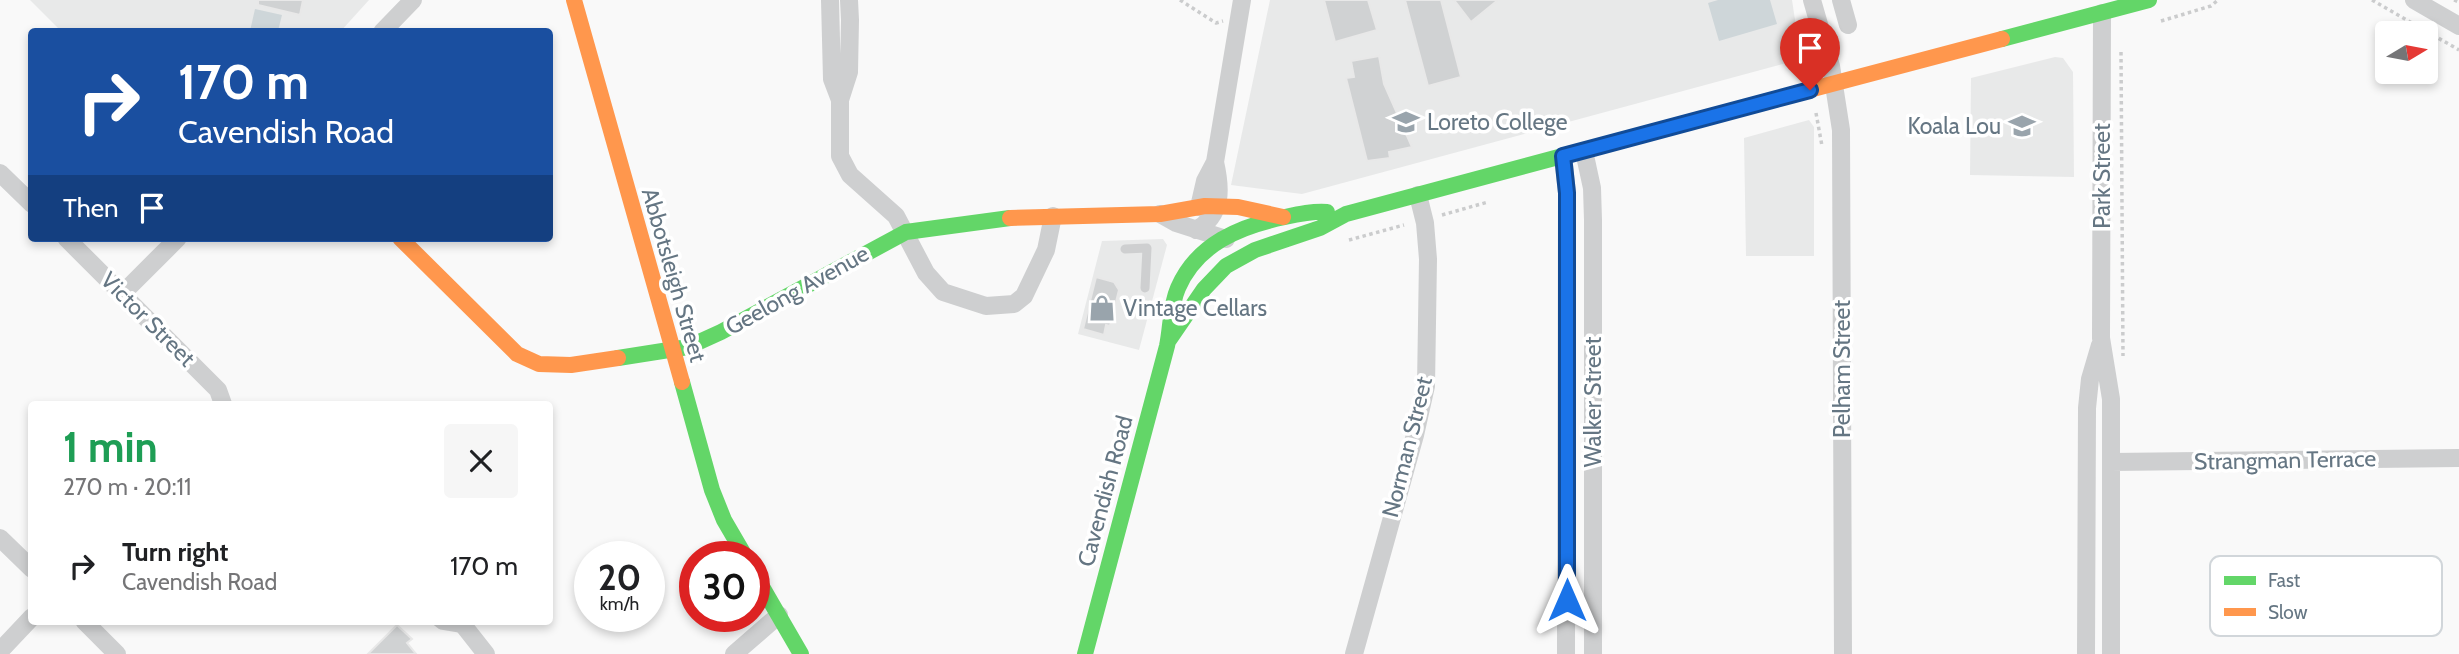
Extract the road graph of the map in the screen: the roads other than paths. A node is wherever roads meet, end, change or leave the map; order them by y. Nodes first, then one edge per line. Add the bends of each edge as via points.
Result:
1 (413, 0) edge
2 (574, 0) edge
3 (830, 0) edge
4 (849, 0) edge
5 (1242, 0) edge
6 (1812, 0) edge
7 (1841, 0) edge
8 (2149, 0) edge
9 (2414, 0) edge
10 (2102, 13) junction
11 (1848, 25) dead end
12 (2459, 26) edge
13 (386, 28) edge
14 (1833, 84) junction
15 (840, 100) junction
16 (1584, 151) junction
17 (1563, 156) junction
18 (0, 173) edge
19 (1418, 195) junction
20 (28, 200) edge
21 (1208, 207) junction
22 (1160, 214) junction
23 (1346, 214) junction
24 (1053, 216) junction
25 (1283, 217) junction
26 (1196, 230) junction
27 (906, 232) junction
28 (1219, 237) junction
29 (70, 242) edge
30 (174, 242) edge
31 (404, 242) edge
32 (1125, 249) dead end
33 (1255, 250) junction
34 (1145, 288) dead end
35 (122, 294) junction
36 (2101, 338) junction
37 (1169, 340) junction
38 (672, 349) junction
39 (222, 401) edge
40 (2459, 458) edge
41 (2112, 462) junction
42 (0, 538) edge
43 (736, 541) edge
44 (28, 565) edge
45 (770, 600) edge
46 (779, 615) junction
47 (28, 621) edge
48 (88, 625) edge
49 (441, 625) edge
50 (463, 625) edge
51 (0, 651) edge
52 (117, 654) edge
53 (486, 654) edge
54 (734, 654) edge
55 (802, 654) edge
56 (1085, 654) edge
57 (1354, 654) edge
58 (1566, 654) edge
59 (1593, 654) edge
60 (1843, 654) edge
61 (2086, 654) edge
62 (2111, 654) edge

1 - 13 street
2 - 38 main road, Abbotsleigh Street
3 - 15 street via 832,79
4 - 15 street via 849,72
5 - 21 street via 1215,162 1220,183
6 - 14 street, Pelham Street
7 - 11 street
8 - 10 main road, Cavendish Road
9 - 12 street
10 - 14 main road, Cavendish Road
10 - 36 street, Park Street
14 - 16 main road, Cavendish Road
14 - 60 street, Pelham Street via 1842,138
15 - 27 street via 840,156 850,175 896,216
16 - 17 main road, Cavendish Road
16 - 59 street, Walker Street via 1593,209
17 - 19 main road, Cavendish Road
17 - 58 street, Walker Street via 1567,193
18 - 20 street
19 - 23 main road, Cavendish Road
19 - 57 street, Norman Street via 1428,259 1426,386
21 - 22 main road, Geelong Avenue via 1178,207
21 - 25 main road, Geelong Avenue via 1251,208
21 - 26 street via 1208,222
22 - 24 main road, Geelong Avenue
22 - 26 street, Geelong Avenue
23 - 25 main road, Cavendish Road via 1321,211
23 - 33 main road, Cavendish Road
24 - 27 main road, Geelong Avenue
24 - 27 street via 1045,250 1024,296 1002,307 943,292 926,272
25 - 28 main road, Cavendish Road
26 - 28 street, Geelong Avenue
27 - 38 main road, Geelong Avenue via 721,332
28 - 33 street, Geelong Avenue
28 - 37 main road, Cavendish Road via 1193,263 1178,287
29 - 35 street, Victor Street
30 - 35 street
31 - 38 main road, Geelong Avenue via 517,354 539,364 571,365
32 - 34 lane via 1147,248
33 - 37 main road, Cavendish Road via 1214,277
35 - 39 street, Victor Street via 218,390
36 - 41 street, Park Street via 2111,399
36 - 61 street, Park Street via 2087,408
37 - 56 main road, Cavendish Road
38 - 43 main road, Abbotsleigh Street via 712,490
40 - 41 street, Strangman Terrace
41 - 62 street, Park Street
42 - 44 street
45 - 46 main road
46 - 54 street
46 - 55 main road
47 - 51 street
48 - 52 street
49 - 50 lane
50 - 53 street

